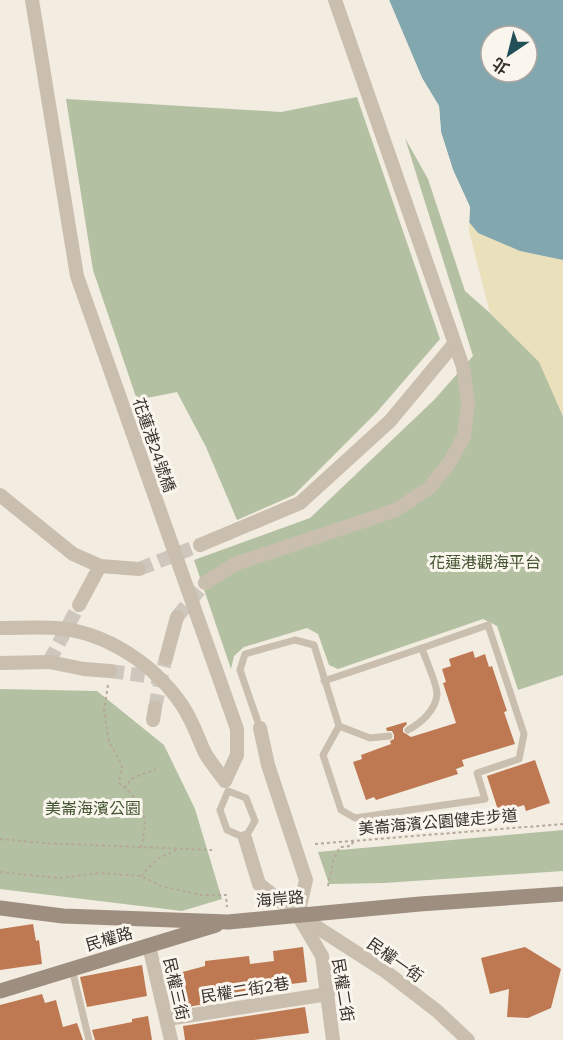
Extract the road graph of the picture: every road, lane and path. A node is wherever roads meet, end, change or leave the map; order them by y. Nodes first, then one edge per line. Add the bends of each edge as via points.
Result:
1 (32, 0) edge
2 (335, 0) edge
3 (454, 344) junction
4 (0, 495) edge
5 (200, 545) tunnel mouth
6 (100, 566) junction
7 (139, 569) tunnel mouth
8 (206, 583) tunnel mouth
9 (79, 605) tunnel mouth
10 (177, 617) tunnel mouth
11 (0, 628) edge
12 (422, 648) junction
13 (166, 658) tunnel mouth
14 (0, 663) edge
15 (110, 671) joint
16 (324, 681) junction
17 (339, 726) junction
18 (260, 728) joint
19 (408, 730) dead end
20 (388, 736) dead end
21 (156, 769) dead end
22 (227, 786) junction
23 (124, 788) junction
24 (563, 824) edge
25 (245, 838) junction
26 (0, 839) edge
27 (354, 840) junction
28 (315, 844) dead end
29 (141, 847) junction
30 (178, 849) junction
31 (212, 850) dead end
32 (0, 872) edge
33 (141, 876) junction
34 (328, 886) dead end
35 (563, 894) edge
36 (0, 908) edge
37 (298, 915) junction
38 (228, 922) junction
39 (149, 946) junction
40 (72, 969) junction
41 (0, 991) edge
42 (328, 994) junction
43 (167, 1019) junction
44 (89, 1040) edge
45 (171, 1040) edge
46 (333, 1040) edge
47 (468, 1040) edge

1 - 22 street, 花蓮港24號橋 via 77,276 237,729 237,755
2 - 3 street
3 - 5 street via 390,422 300,503
3 - 8 street via 463,367 468,403 464,436 429,488 396,510 235,564
4 - 6 street via 73,554
6 - 7 street
6 - 9 street
10 - 13 street
11 - 22 street via 65,629 99,639 131,655 171,690
12 - 16 lane
12 - 17 lane via 488,625 524,734 519,759 477,773 485,798 355,818 341,810 323,755
12 - 19 lane via 437,693 426,716
14 - 15 street via 49,662
15 - 23 path via 104,710 109,742 122,765 119,783
16 - 17 lane
16 - 18 lane via 314,645 295,640 244,654 240,670
17 - 20 lane via 370,738
18 - 37 street via 268,765 306,880
21 - 23 path via 133,778
22 - 25 lane via 220,810 227,830
22 - 25 lane via 246,798 255,821
23 - 29 path via 142,808 146,828
24 - 27 path, 美崙海濱公園健走步道
25 - 37 street via 259,884
26 - 29 path
27 - 28 path, 美崙海濱公園健走步道
27 - 34 path via 351,846 340,847
29 - 30 path
30 - 31 path
30 - 33 path via 157,859
32 - 33 path via 59,879 99,873
33 - 38 path via 161,886 191,893 226,895
35 - 37 main road, 海岸路
36 - 38 main road, 海岸路 via 63,916
37 - 38 main road, 海岸路
37 - 42 street, 民權二街 via 322,956
37 - 47 street, 民權一街 via 385,970
38 - 39 main road, 民權路
39 - 40 main road, 民權路
39 - 43 street, 民權三街
40 - 41 main road, 民權路
40 - 44 lane
42 - 43 street, 民權二街2巷
42 - 46 street, 民權二街
43 - 45 street, 民權三街

